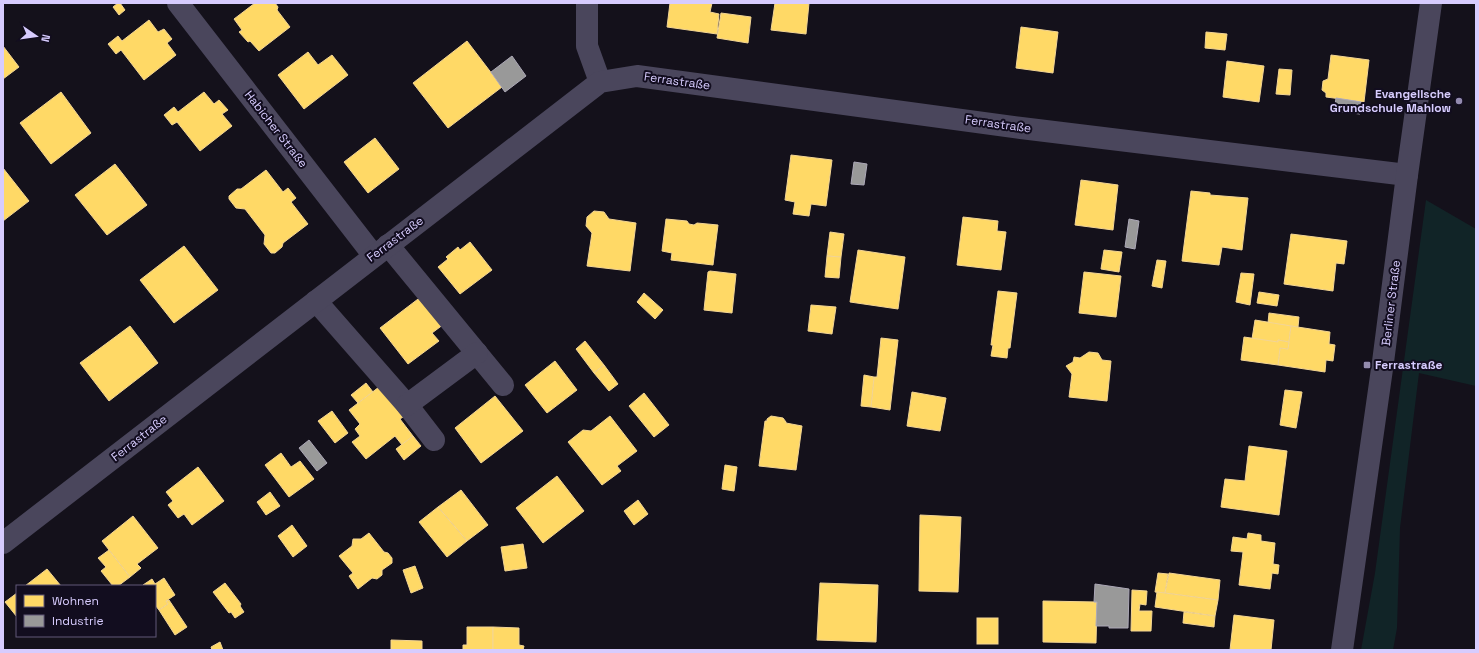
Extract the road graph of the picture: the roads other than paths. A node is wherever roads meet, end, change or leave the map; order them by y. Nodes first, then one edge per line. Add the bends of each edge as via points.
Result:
1 (178, 3) edge
2 (587, 3) edge
3 (1431, 3) edge
4 (600, 82) junction
5 (1407, 175) junction
6 (381, 250) junction
7 (316, 301) junction
8 (477, 353) junction
9 (503, 385) dead end
10 (406, 405) junction
11 (434, 440) dead end
12 (3, 543) edge
13 (1342, 650) edge

1 - 6 street, Habicher Straße
2 - 4 street via 587,46
3 - 5 street, Berliner Straße
4 - 5 street, Ferrastraße via 637,76 1022,128
4 - 6 street, Ferrastraße
5 - 13 street, Berliner Straße via 1391,308
6 - 7 street, Ferrastraße
6 - 8 street, Habicher Straße
7 - 10 street
7 - 12 street, Ferrastraße
8 - 9 street, Habicher Straße
8 - 10 street
10 - 11 street

